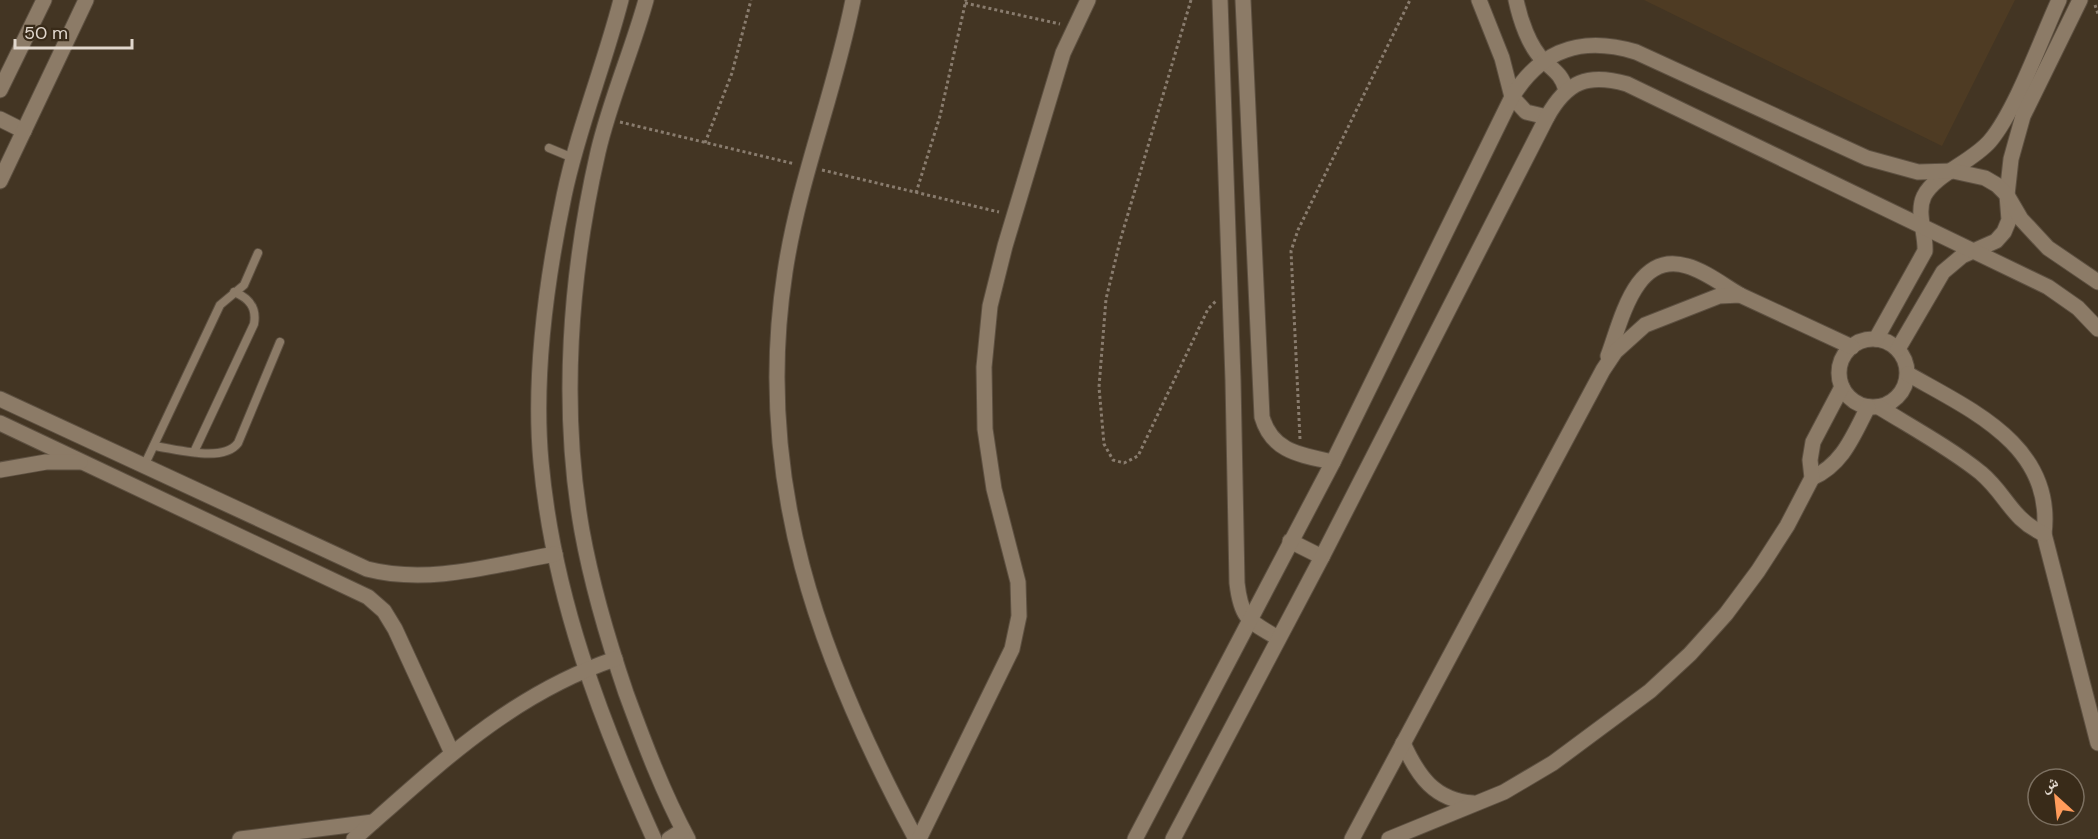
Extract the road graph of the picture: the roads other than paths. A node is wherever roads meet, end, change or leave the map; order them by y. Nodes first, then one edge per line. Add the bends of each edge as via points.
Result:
1 (44, 0) edge
2 (86, 0) edge
3 (621, 0) edge
4 (646, 0) edge
5 (853, 0) edge
6 (1088, 0) edge
7 (1220, 0) edge
8 (1243, 0) edge
9 (1479, 0) edge
10 (1516, 0) edge
11 (2059, 0) edge
12 (2080, 0) edge
13 (1544, 60) junction
14 (0, 90) edge
15 (1566, 90) junction
16 (1512, 97) junction
17 (1547, 117) junction
18 (0, 119) edge
19 (24, 131) junction
20 (549, 148) dead end
21 (573, 158) junction
22 (1953, 171) junction
23 (0, 181) edge
24 (2007, 195) junction
25 (1923, 227) junction
26 (1973, 251) junction
27 (258, 253) dead end
28 (2098, 282) edge
29 (234, 292) junction
30 (1740, 295) junction
31 (1898, 301) junction
32 (1920, 311) junction
33 (2098, 329) edge
34 (1876, 339) junction
35 (280, 342) dead end
36 (1852, 347) junction
37 (1898, 349) junction
38 (1602, 370) junction
39 (1908, 374) junction
40 (1258, 378) junction
41 (1233, 380) junction
42 (1842, 387) junction
43 (0, 399) edge
44 (1874, 407) junction
45 (1262, 417) junction
46 (1234, 418) junction
47 (0, 423) edge
48 (154, 446) junction
49 (194, 452) junction
50 (85, 462) junction
51 (1333, 462) junction
52 (144, 466) junction
53 (0, 470) edge
54 (1812, 478) junction
55 (2044, 534) junction
56 (1290, 541) junction
57 (555, 554) junction
58 (1322, 557) junction
59 (1249, 621) junction
60 (1278, 638) junction
61 (615, 659) junction
62 (585, 669) junction
63 (1403, 743) junction
64 (2098, 743) edge
65 (452, 753) junction
66 (1476, 803) junction
67 (373, 822) junction
68 (685, 834) edge
69 (240, 839) edge
70 (354, 839) edge
71 (654, 839) edge
72 (669, 839) edge
73 (917, 839) edge
74 (1136, 839) edge
75 (1173, 839) edge
76 (1352, 839) edge
77 (1389, 839) edge

1 - 14 street
2 - 19 street
3 - 21 street
4 - 61 street via 598,151 571,339 570,403 582,530
5 - 73 street via 844,46 799,199 785,273 778,348 778,429 788,509 807,588 842,687 875,763
6 - 73 street via 1073,27 990,306 984,367 985,429 994,489 1018,582 1012,649
7 - 41 street
8 - 40 street
9 - 16 street via 1502,58
10 - 13 street via 1533,44
11 - 22 street via 1992,139
12 - 24 street via 2023,116 2011,159
13 - 15 street via 1559,72
13 - 16 street
13 - 22 street via 1565,49 1613,45 1867,158 1918,172
15 - 17 street
15 - 25 street via 1592,79 1627,84
16 - 17 street via 1526,112
16 - 51 street
17 - 58 street
18 - 19 street
19 - 23 street
20 - 21 lane
21 - 57 street via 554,247 540,387 541,462
22 - 24 street via 1985,177
22 - 25 street via 1935,182 1923,199
24 - 26 street via 2009,220 2004,232 1985,248
24 - 28 street via 2033,234
25 - 26 street
25 - 31 street via 1924,251
26 - 32 street via 1943,272
26 - 33 street via 2048,287 2078,308
27 - 29 lane via 247,281
29 - 48 lane via 220,305
29 - 49 lane via 249,301 254,324
30 - 36 street
30 - 38 street via 1709,298 1645,325
30 - 38 street via 1688,266 1658,267 1635,286
31 - 32 street
31 - 34 street
32 - 37 street
34 - 36 street
34 - 37 street
35 - 49 lane via 235,448 219,455
36 - 42 street via 1842,361
37 - 39 street
38 - 63 street
39 - 44 street via 1899,396
39 - 55 street via 1988,419 2013,441 2032,468 2043,500
40 - 41 street via 1249,383
40 - 45 street
41 - 46 street
42 - 44 street via 1852,400
42 - 54 street via 1813,442
43 - 52 street
44 - 54 street via 1839,460
44 - 55 street via 1955,454 1983,475 2017,518
45 - 46 street via 1245,412
45 - 51 street via 1279,446
46 - 59 street via 1236,583
47 - 50 street
48 - 49 lane
48 - 52 lane
50 - 53 street via 46,462
50 - 65 street via 368,597 384,611 395,629
51 - 56 street
52 - 57 street via 381,573 435,575
54 - 66 street via 1758,571 1690,654 1599,731 1504,792
55 - 64 street
56 - 58 street
56 - 59 street
57 - 62 street
58 - 60 street
59 - 60 street
59 - 74 street
60 - 75 street
61 - 62 street
61 - 68 street via 657,775
62 - 65 street via 528,698
62 - 71 street
63 - 66 street via 1418,775 1430,787 1459,802
63 - 76 street
65 - 67 street
66 - 77 street
67 - 69 street
67 - 70 street
68 - 72 street

